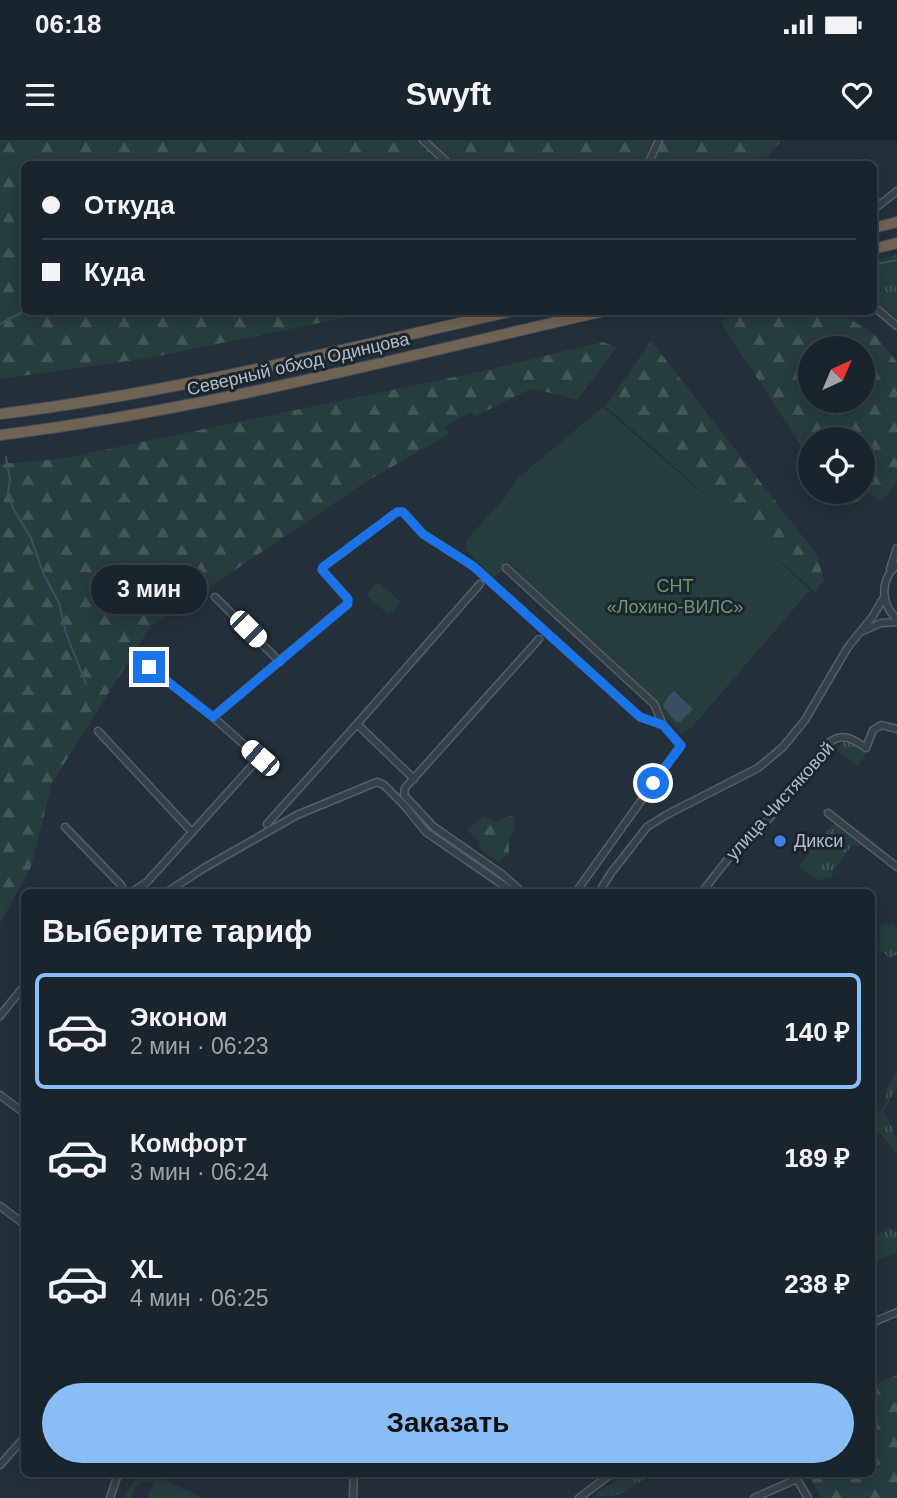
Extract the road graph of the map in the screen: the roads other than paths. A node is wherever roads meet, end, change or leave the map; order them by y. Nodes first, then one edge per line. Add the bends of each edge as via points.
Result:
1 (423, 140) edge
2 (659, 140) edge
3 (446, 161) edge
4 (649, 161) edge
5 (897, 191) edge
6 (877, 207) edge
7 (897, 222) edge
8 (877, 227) edge
9 (897, 243) edge
10 (877, 248) edge
11 (877, 309) edge
12 (495, 315) edge
13 (587, 315) edge
14 (897, 326) edge
15 (0, 414) edge
16 (0, 435) edge
17 (897, 548) edge
18 (897, 565) edge
19 (506, 568) dead end
20 (889, 573) junction
21 (480, 584) dead end
22 (215, 597) dead end
23 (884, 597) junction
24 (897, 621) edge
25 (858, 634) junction
26 (539, 639) dead end
27 (280, 662) junction
28 (149, 667) dead end
29 (213, 717) junction
30 (356, 724) junction
31 (663, 725) junction
32 (897, 729) edge
33 (98, 731) dead end
34 (414, 779) junction
35 (828, 813) dead end
36 (267, 824) dead end
37 (65, 827) dead end
38 (192, 832) junction
39 (897, 867) edge
40 (123, 889) edge
41 (136, 889) edge
42 (172, 889) edge
43 (509, 889) edge
44 (519, 889) edge
45 (578, 889) edge
46 (601, 889) edge
47 (704, 889) edge
48 (21, 990) edge
49 (0, 1016) edge
50 (0, 1095) edge
51 (21, 1111) edge
52 (0, 1206) edge
53 (21, 1222) edge
54 (897, 1312) edge
55 (875, 1322) edge
56 (21, 1441) edge
57 (0, 1465) edge
58 (117, 1477) edge
59 (354, 1477) edge
60 (607, 1477) edge
61 (794, 1477) edge
62 (797, 1477) edge
63 (110, 1498) edge
64 (353, 1498) edge
65 (579, 1498) edge
66 (754, 1498) edge
67 (808, 1498) edge

1 - 3 street
2 - 4 street
5 - 6 street
7 - 8 highway
9 - 10 highway
11 - 14 street
12 - 15 highway, Северный обход Одинцова via 210,379
13 - 16 highway, Северный обход Одинцова via 215,400
17 - 20 street
18 - 20 street
19 - 31 street via 654,704
20 - 23 street
21 - 30 street
22 - 27 street
23 - 24 street
23 - 25 street
24 - 25 street
25 - 46 street via 783,747 758,768 647,827
26 - 34 street
27 - 29 street
27 - 31 street via 348,604 323,567 403,512 423,534 473,566 640,717
28 - 29 street
29 - 38 street via 260,758
30 - 34 street
30 - 36 street
31 - 45 street via 681,746
32 - 47 street, улица Чистяковой via 881,725 873,730 866,748 847,737 830,742
33 - 38 street
34 - 44 street via 404,794 434,827
35 - 39 street
37 - 40 street
38 - 41 street
42 - 43 street via 297,816 377,782 426,832
48 - 49 street
50 - 51 street
52 - 53 street
54 - 55 street
56 - 57 street
58 - 63 street
59 - 64 street
60 - 65 street
61 - 66 street
62 - 67 street

